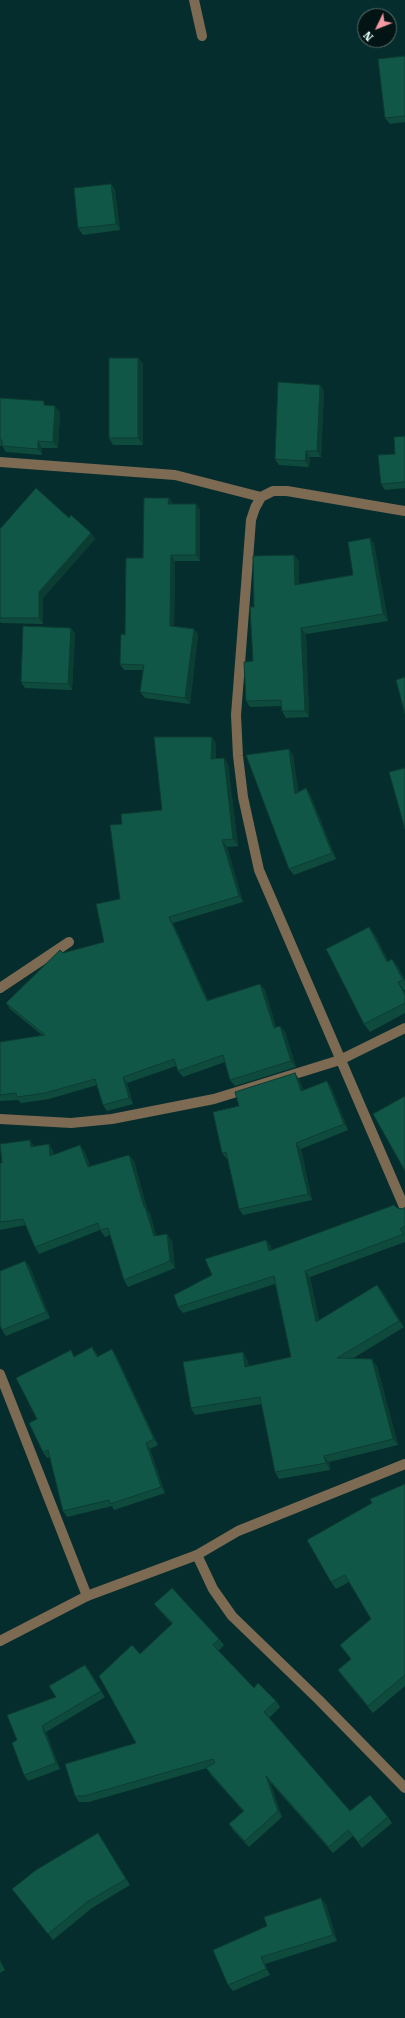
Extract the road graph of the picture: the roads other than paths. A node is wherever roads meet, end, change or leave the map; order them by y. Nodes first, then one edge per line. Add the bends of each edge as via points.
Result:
1 (194, 0) edge
2 (202, 36) dead end
3 (0, 462) edge
4 (261, 496) junction
5 (405, 511) edge
6 (69, 942) dead end
7 (0, 988) edge
8 (405, 1028) edge
9 (340, 1060) junction
10 (0, 1119) edge
11 (405, 1209) edge
12 (0, 1374) edge
13 (405, 1464) edge
14 (197, 1555) junction
15 (87, 1596) junction
16 (0, 1641) edge
17 (405, 1788) edge

1 - 2 street
3 - 4 street via 175,475
4 - 5 street via 273,491 294,491
4 - 9 street via 251,520 237,700 238,756 243,797 259,870
6 - 7 street
8 - 9 street
9 - 10 street via 214,1099 112,1119 71,1123
9 - 11 street
12 - 15 street
13 - 14 street via 238,1531
14 - 15 street
14 - 17 street via 213,1589 232,1616
15 - 16 street

